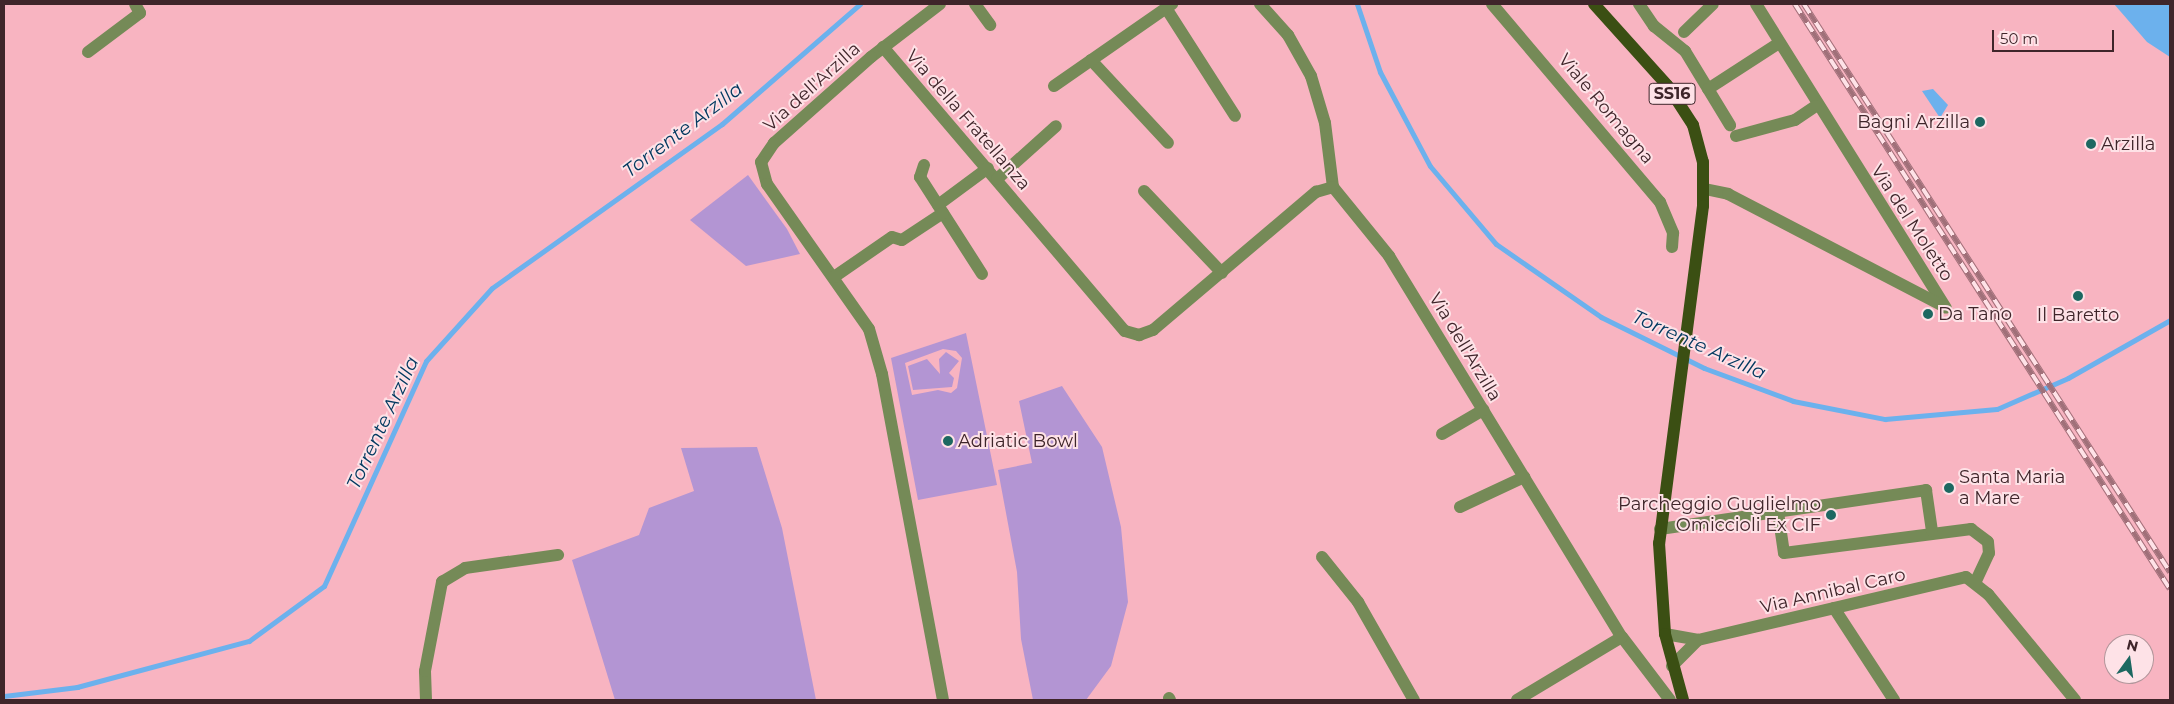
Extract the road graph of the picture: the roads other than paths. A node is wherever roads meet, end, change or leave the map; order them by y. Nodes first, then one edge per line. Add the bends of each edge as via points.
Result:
1 (135, 4) edge
2 (940, 4) edge
3 (975, 4) edge
4 (1260, 4) edge
5 (1492, 4) edge
6 (1639, 4) edge
7 (1713, 4) edge
8 (1756, 4) edge
9 (1169, 6) edge
10 (1601, 6) edge
11 (990, 26) dead end
12 (1684, 32) dead end
13 (1779, 43) junction
14 (883, 47) junction
15 (88, 52) dead end
16 (1091, 60) junction
17 (1054, 86) dead end
18 (1708, 89) junction
19 (1816, 106) junction
20 (1235, 116) dead end
21 (1056, 126) dead end
22 (1168, 143) dead end
23 (924, 165) dead end
24 (988, 168) junction
25 (997, 179) junction
26 (1333, 187) junction
27 (1705, 189) junction
28 (1144, 191) dead end
29 (941, 209) junction
30 (1672, 247) dead end
31 (1222, 273) junction
32 (982, 274) dead end
33 (834, 277) junction
34 (1483, 410) junction
35 (1442, 434) dead end
36 (1524, 477) junction
37 (1460, 507) dead end
38 (1778, 512) junction
39 (1660, 529) junction
40 (1932, 531) junction
41 (558, 555) dead end
42 (1322, 557) dead end
43 (1976, 581) junction
44 (1834, 608) junction
45 (1665, 634) junction
46 (1622, 637) junction
47 (1698, 640) junction
48 (1672, 666) junction
49 (426, 700) edge
50 (943, 700) edge
51 (1414, 700) edge
52 (1517, 700) edge
53 (1670, 700) edge
54 (1683, 700) edge
55 (1894, 700) edge
56 (2075, 700) edge

1 - 15 street via 140,13
2 - 14 street, Via dell'Arzilla
3 - 11 street
4 - 26 street via 1288,35 1311,76 1325,123
5 - 30 street, Viale Romagna via 1660,202 1673,233
6 - 18 street via 1654,26 1685,51
7 - 12 street
8 - 13 street, Via del Moletto
9 - 16 street
9 - 20 street
10 - 27 main road, SS16 via 1666,85 1693,125 1703,162
13 - 18 street
13 - 19 street, Via del Moletto
14 - 24 street, Via della Fratellanza
14 - 33 street, Via dell'Arzilla via 774,143 761,162 767,184
16 - 17 street
16 - 22 street
18 - 19 street via 1733,130 1795,120
19 - 27 street, Via del Moletto via 1946,308 1728,194
21 - 25 street
23 - 29 street via 920,177
24 - 25 street, Via della Fratellanza
24 - 29 street
25 - 31 street, Via della Fratellanza via 1125,331 1152,330
26 - 31 street via 1316,192
26 - 34 street, Via dell'Arzilla via 1389,256
27 - 39 main road, SS16
28 - 31 street
29 - 32 street
29 - 33 street via 902,240 892,237
33 - 50 street, Via dell'Arzilla via 869,329 882,374
34 - 35 street
34 - 36 street, Via dell'Arzilla
36 - 37 street
36 - 46 street, Via dell'Arzilla
38 - 39 street
38 - 40 street via 1784,553
38 - 40 street via 1926,490
39 - 45 main road, SS16
40 - 43 street via 1961,527 1988,542 1986,564
41 - 49 street via 465,568 442,582 425,671
42 - 51 street via 1358,602
43 - 44 street, Via Annibal Caro via 1966,578
43 - 56 street
44 - 47 street, Via Annibal Caro
44 - 55 street
45 - 47 street, Via Annibal Caro
45 - 48 main road, SS16
46 - 52 street
46 - 53 street, Via dell'Arzilla
47 - 48 street
48 - 54 main road, SS16

